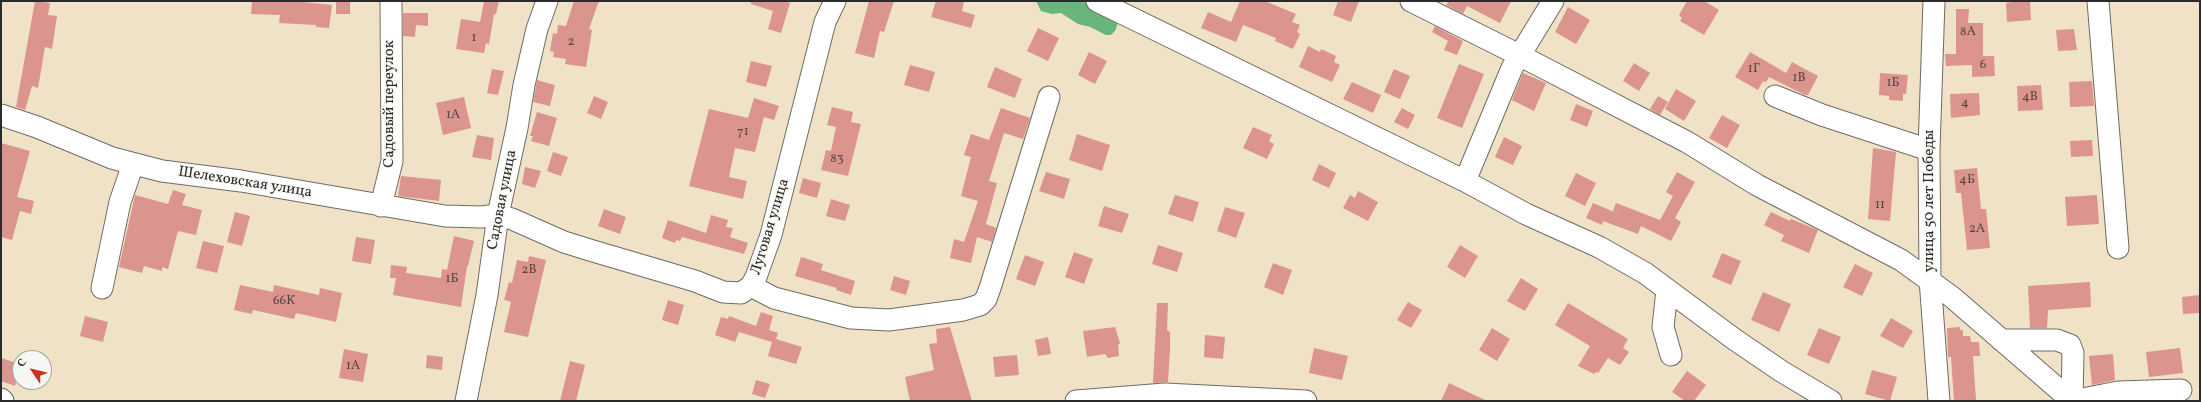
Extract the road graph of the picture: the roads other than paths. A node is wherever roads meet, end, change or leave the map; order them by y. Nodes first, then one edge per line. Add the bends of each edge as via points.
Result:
1 (391, 1) edge
2 (547, 1) edge
3 (835, 1) edge
4 (1097, 1) edge
5 (1411, 1) edge
6 (1553, 1) edge
7 (1934, 1) edge
8 (2098, 1) edge
9 (1519, 55) junction
10 (1775, 96) dead end
11 (1049, 97) dead end
12 (1, 115) edge
13 (1929, 150) junction
14 (134, 164) junction
15 (1465, 181) junction
16 (381, 206) junction
17 (498, 215) junction
18 (2118, 248) dead end
19 (1930, 279) junction
20 (751, 286) junction
21 (102, 288) dead end
22 (1667, 290) junction
23 (2001, 340) junction
24 (1671, 355) dead end
25 (2181, 390) dead end
26 (466, 401) edge
27 (1076, 401) edge
28 (1302, 401) edge
29 (1831, 401) edge
30 (1939, 401) edge
31 (2072, 401) edge

1 - 16 street, Садовый переулок via 392,161
2 - 17 street, Садовая улица via 537,29 524,85
3 - 20 street, Луговая улица via 825,22 771,235
4 - 15 street
5 - 9 street
6 - 9 street
7 - 13 street, улица 50 лет Победы
8 - 18 street
9 - 15 street
9 - 19 street via 1687,142 1757,185 1877,246
10 - 13 street via 1822,115
11 - 20 street via 990,288 980,305 963,310 889,320 851,318 774,298
12 - 14 street, Шелеховская улица
13 - 19 street, улица 50 лет Победы
14 - 16 street, Шелеховская улица via 162,171 241,181
14 - 21 street via 121,195
15 - 22 street via 1526,214 1600,247 1645,273
16 - 17 street, Шелеховская улица via 445,216
17 - 20 street, Луговая улица via 564,242 723,292 741,293
17 - 26 street, Садовая улица via 487,295
19 - 23 street
19 - 30 street, улица 50 лет Победы
22 - 24 street via 1663,312
22 - 29 street via 1781,371
23 - 31 street
23 - 31 street via 2057,340 2070,344 2073,353
25 - 31 street via 2118,392
27 - 28 street via 1165,394

